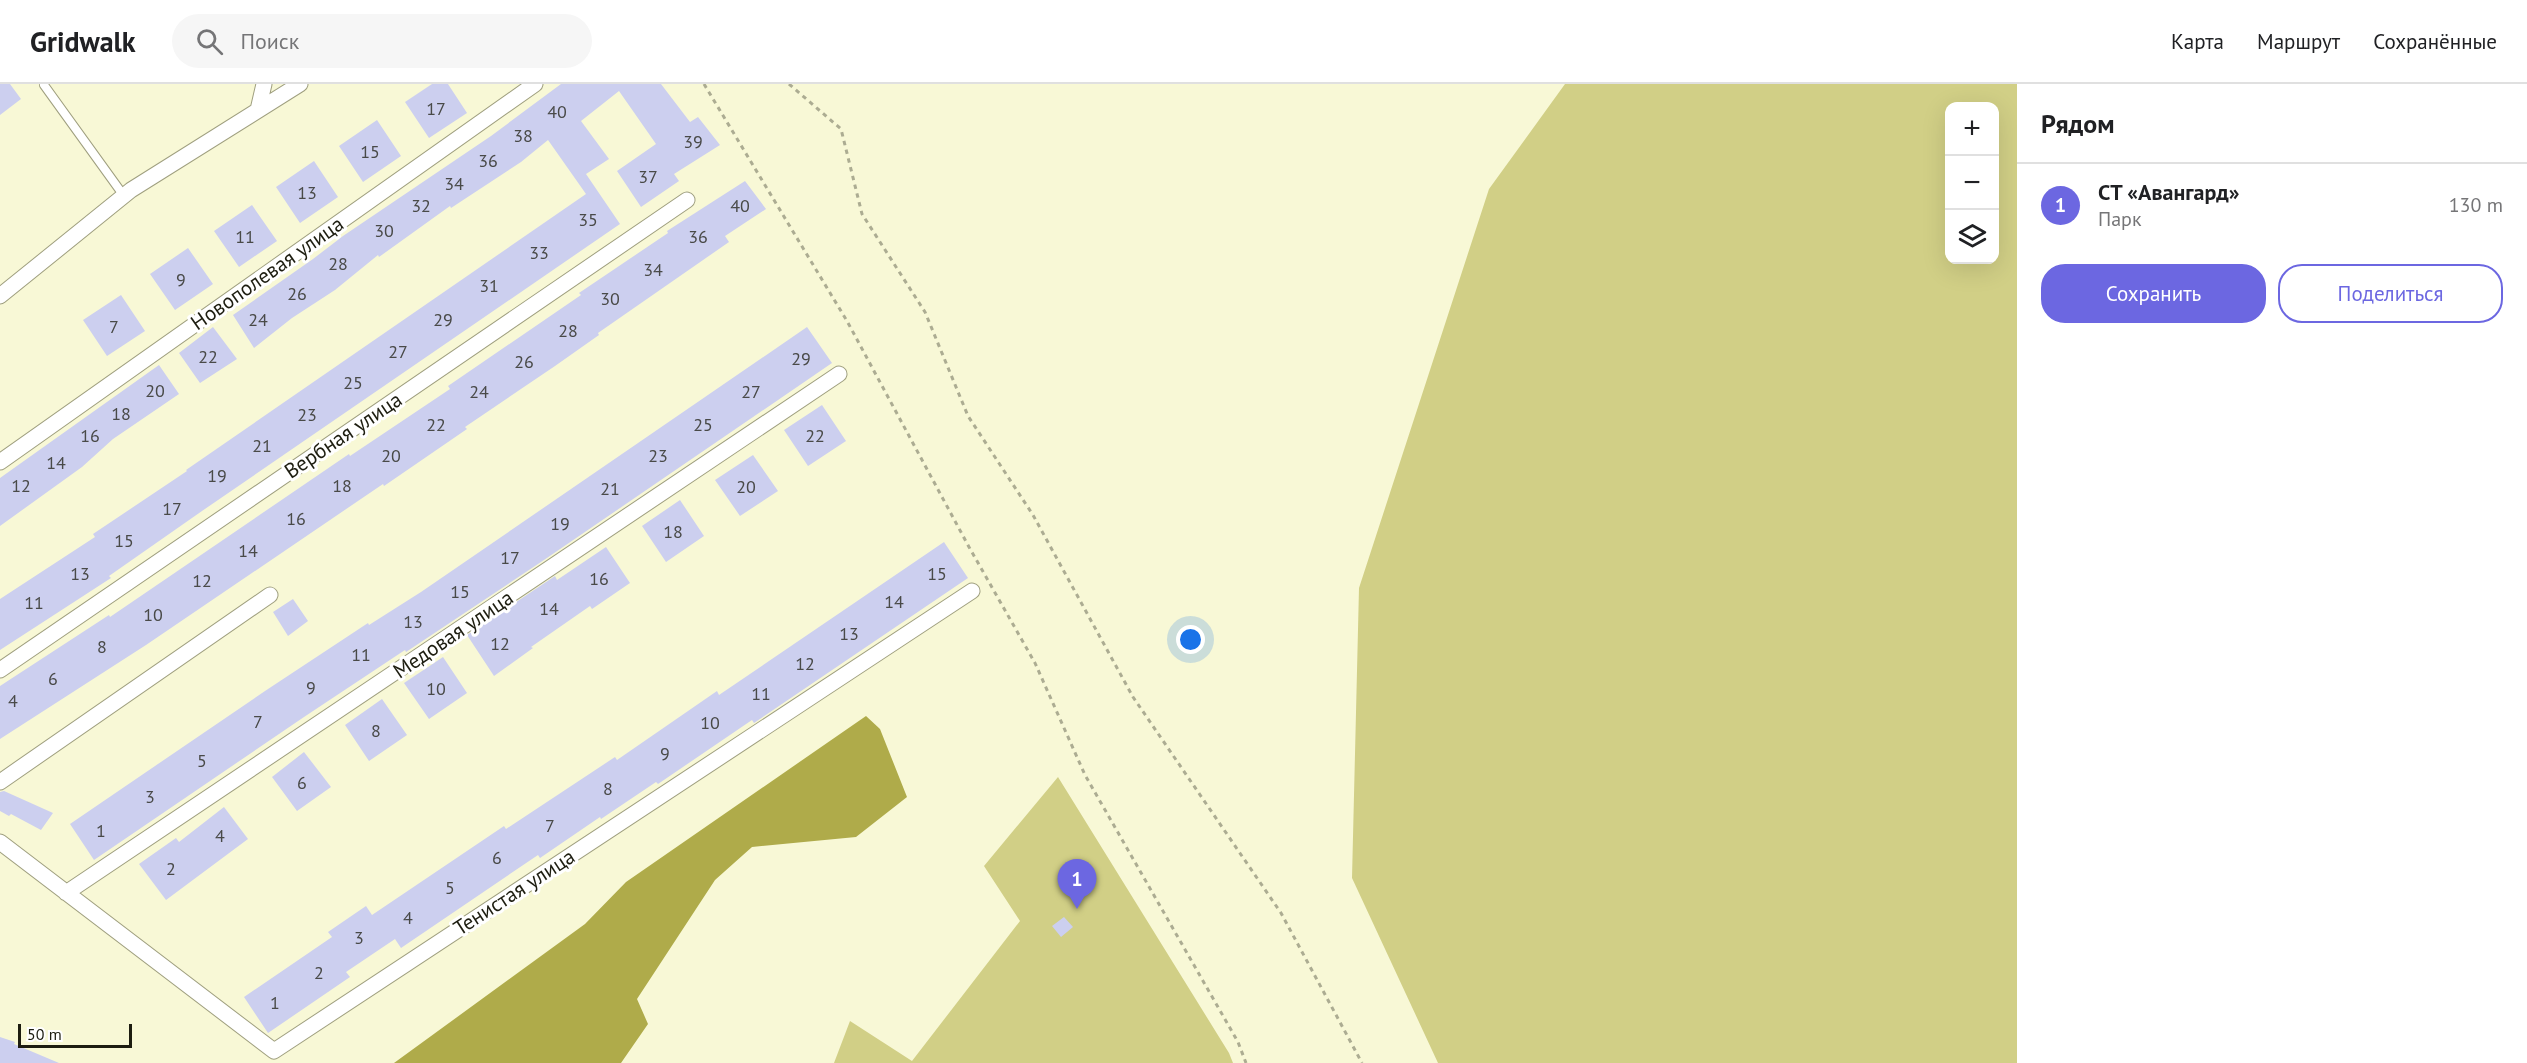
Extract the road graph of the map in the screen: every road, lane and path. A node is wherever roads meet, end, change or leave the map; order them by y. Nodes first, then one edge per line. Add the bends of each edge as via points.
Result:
1 (264, 84) edge
2 (300, 84) edge
3 (535, 84) edge
4 (704, 84) edge
5 (789, 84) edge
6 (44, 85) edge
7 (258, 110) junction
8 (124, 196) junction
9 (687, 200) dead end
10 (0, 296) edge
11 (839, 374) dead end
12 (0, 462) edge
13 (972, 591) dead end
14 (270, 595) dead end
15 (0, 670) edge
16 (0, 782) edge
17 (0, 842) edge
18 (66, 893) junction
19 (1246, 1063) edge
20 (1362, 1063) edge

1 - 7 street
2 - 7 street
3 - 12 street, Новополевая улица
4 - 19 path via 847,321 1035,663 1085,776 1238,1042
5 - 20 path via 841,129 862,214 925,312 969,416 1033,515 1133,697 1281,913
6 - 8 lane
7 - 8 street
8 - 10 street
9 - 15 street, Вербная улица
11 - 18 street, Медовая улица
13 - 18 street, Тенистая улица via 274,1051
14 - 16 street
17 - 18 street

